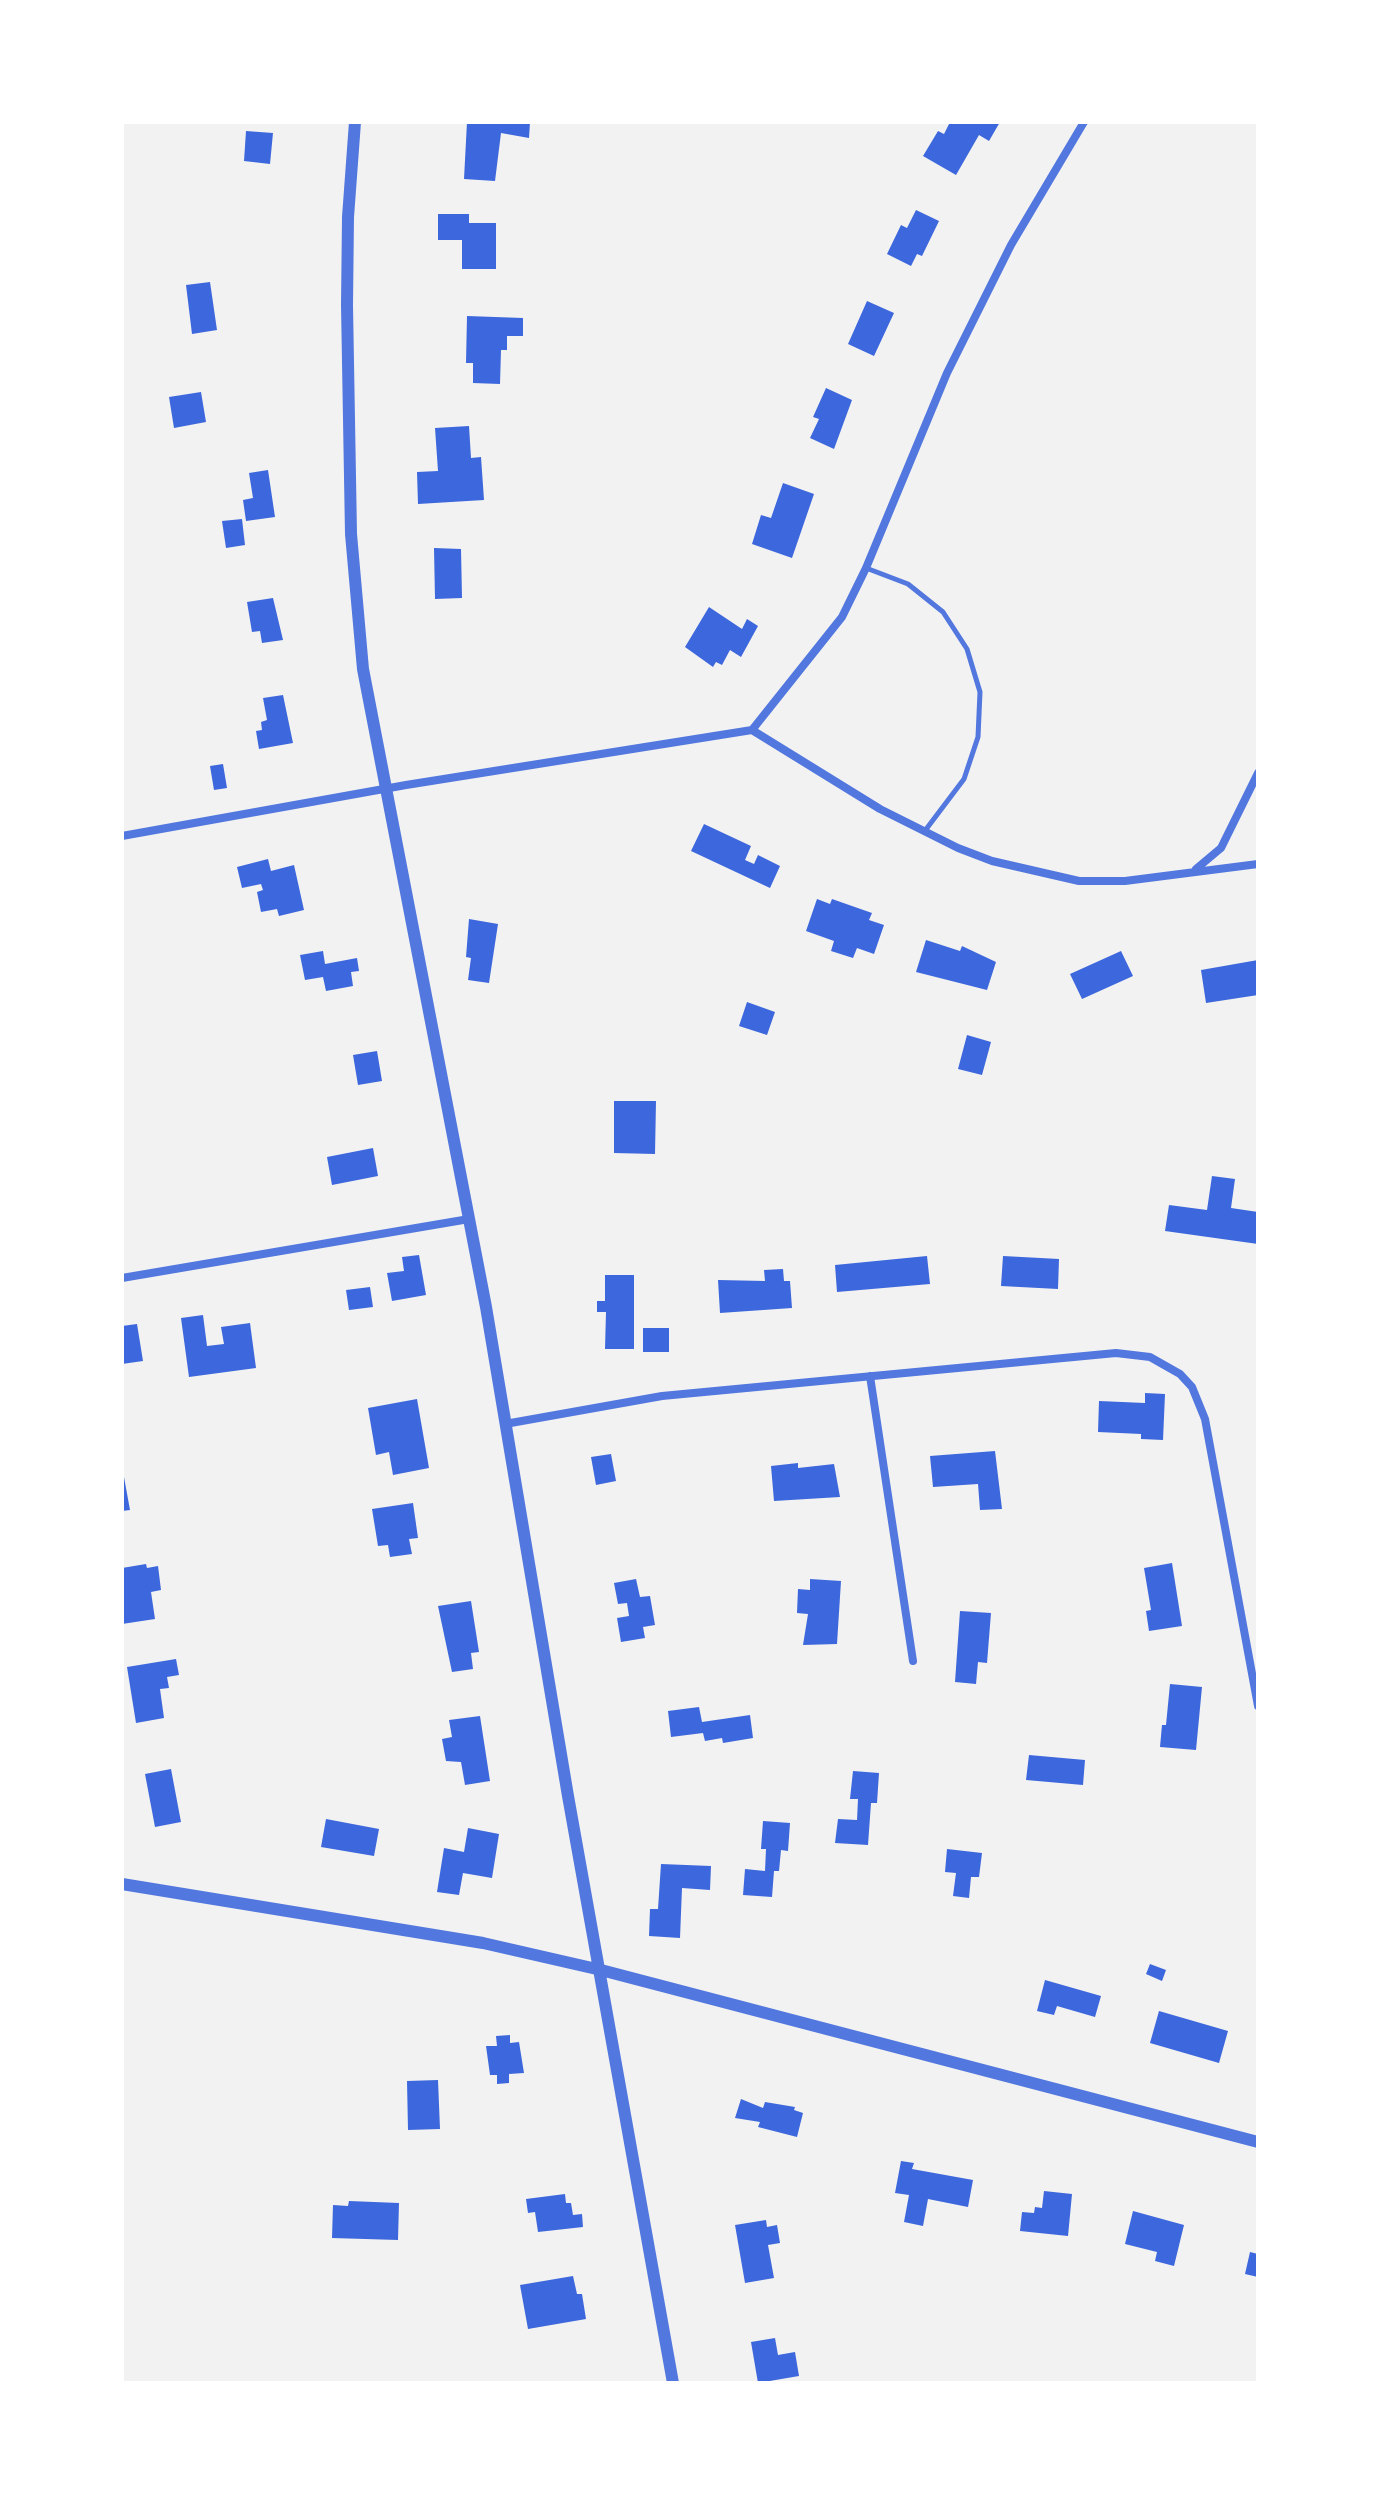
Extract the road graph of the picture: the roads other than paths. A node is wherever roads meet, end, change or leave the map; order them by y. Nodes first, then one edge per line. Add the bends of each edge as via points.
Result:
1 (355, 122) edge
2 (1084, 122) edge
3 (866, 568) junction
4 (752, 730) junction
5 (1258, 773) edge
6 (384, 788) junction
7 (924, 832) junction
8 (122, 836) edge
9 (1258, 864) edge
10 (1195, 869) junction
11 (469, 1219) junction
12 (122, 1278) edge
13 (870, 1376) junction
14 (505, 1424) junction
15 (913, 1661) dead end
16 (1258, 1706) edge
17 (122, 1884) edge
18 (601, 1970) junction
19 (1258, 2142) edge
20 (673, 2383) edge

1 - 6 street via 347,232 351,534 363,669
2 - 3 street via 1011,245 947,373
3 - 4 street via 824,645
3 - 7 lane via 908,584 943,612 967,649 980,692 978,737 964,779
4 - 6 street
4 - 7 street
5 - 10 street via 1221,848
6 - 8 street
6 - 11 street
7 - 10 street via 992,861 1079,881 1125,881
9 - 10 street
11 - 12 street
11 - 14 street
13 - 14 street via 662,1396
13 - 15 street
13 - 16 street via 1124,1353 1150,1357 1180,1374 1192,1387 1205,1419
14 - 18 street
17 - 18 street via 450,1937
18 - 19 street
18 - 20 street

